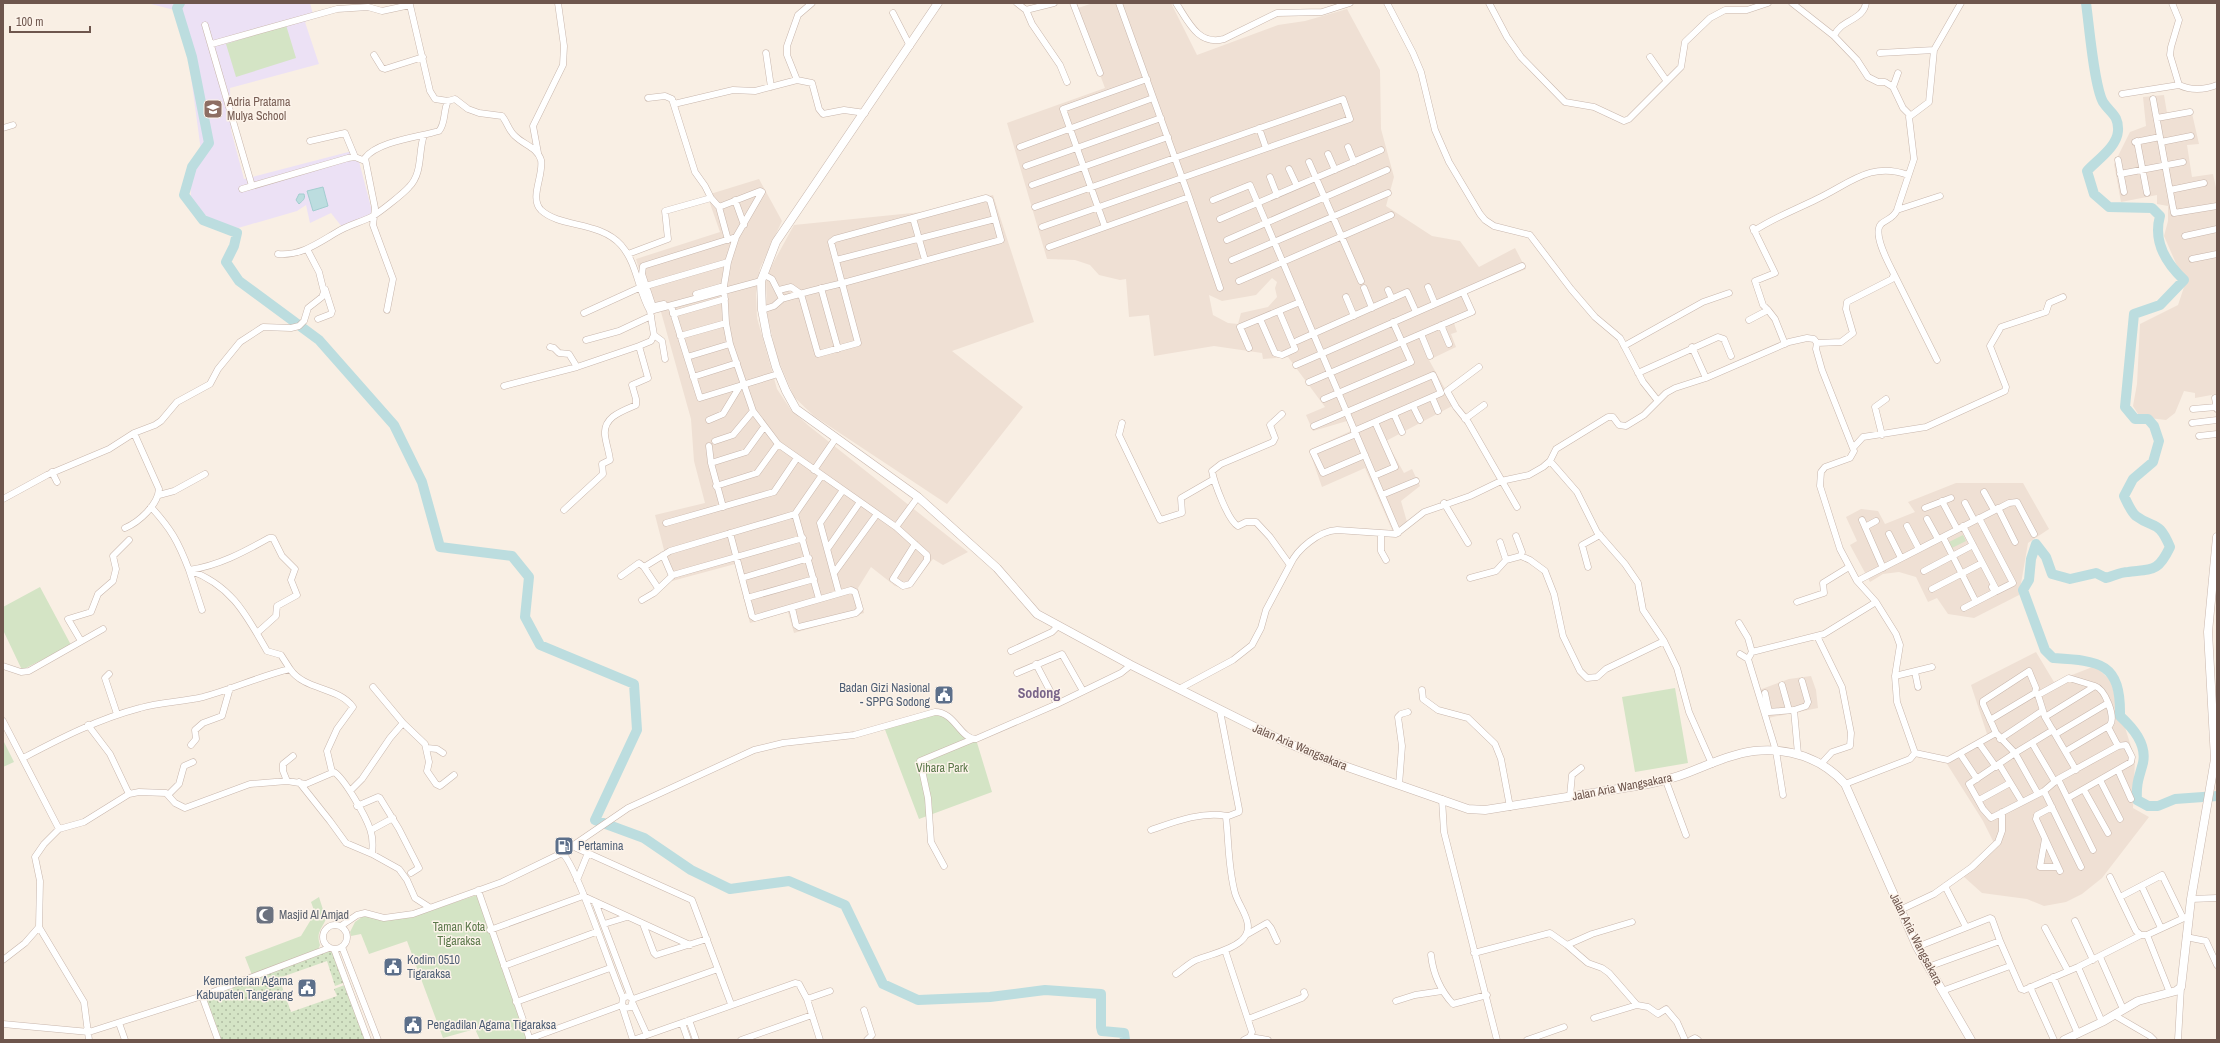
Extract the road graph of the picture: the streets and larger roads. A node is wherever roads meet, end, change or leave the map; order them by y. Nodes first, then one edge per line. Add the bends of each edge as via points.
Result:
1 (558, 3) edge
2 (812, 3) edge
3 (938, 3) edge
4 (1017, 3) edge
5 (1054, 3) edge
6 (1073, 3) edge
7 (1119, 3) edge
8 (1176, 3) edge
9 (1350, 3) edge
10 (1387, 3) edge
11 (1489, 3) edge
12 (1768, 3) edge
13 (1792, 3) edge
14 (1866, 3) edge
15 (1961, 3) edge
16 (2172, 3) edge
17 (410, 4) edge
18 (1026, 10) junction
19 (894, 13) dead end
20 (205, 25) dead end
21 (1834, 36) junction
22 (212, 44) junction
23 (910, 46) junction
24 (1934, 50) junction
25 (1880, 52) dead end
26 (766, 53) dead end
27 (374, 55) dead end
28 (1650, 57) dead end
29 (423, 58) junction
30 (1898, 72) dead end
31 (1100, 73) dead end
32 (1147, 79) junction
33 (797, 80) junction
34 (1666, 80) junction
35 (1067, 82) dead end
36 (2179, 84) junction
37 (2217, 85) edge
38 (770, 87) junction
39 (1892, 87) junction
40 (2122, 94) dead end
41 (648, 98) dead end
42 (1153, 98) junction
43 (2153, 99) dead end
44 (448, 101) junction
45 (674, 104) junction
46 (2190, 112) dead end
47 (865, 113) junction
48 (1910, 115) junction
49 (1160, 118) junction
50 (2157, 118) junction
51 (13, 126) dead end
52 (3, 128) edge
53 (1070, 128) junction
54 (1259, 128) junction
55 (424, 135) junction
56 (2192, 136) dead end
57 (1168, 137) junction
58 (2161, 140) junction
59 (310, 141) dead end
60 (1020, 147) dead end
61 (1348, 147) dead end
62 (1077, 148) junction
63 (1266, 148) junction
64 (1382, 150) dead end
65 (538, 153) junction
66 (1328, 154) dead end
67 (355, 157) junction
68 (1175, 158) junction
69 (2118, 160) dead end
70 (365, 161) junction
71 (1309, 162) dead end
72 (1354, 162) junction
73 (2183, 162) dead end
74 (1026, 166) dead end
75 (1084, 166) junction
76 (2166, 166) junction
77 (1289, 169) dead end
78 (1335, 170) junction
79 (1387, 170) dead end
80 (2143, 170) junction
81 (2120, 174) junction
82 (1908, 175) junction
83 (1270, 177) dead end
84 (1182, 178) junction
85 (1316, 178) junction
86 (2204, 183) dead end
87 (1032, 185) dead end
88 (252, 186) junction
89 (1297, 186) junction
90 (1091, 187) junction
91 (242, 189) dead end
92 (2170, 190) junction
93 (2124, 192) dead end
94 (2147, 192) dead end
95 (1388, 193) dead end
96 (1277, 195) junction
97 (1940, 196) dead end
98 (1189, 197) junction
99 (711, 198) junction
100 (1324, 198) junction
101 (735, 200) junction
102 (1213, 200) dead end
103 (1257, 203) junction
104 (2217, 206) edge
105 (719, 207) junction
106 (1035, 207) dead end
107 (1098, 207) junction
108 (1897, 210) junction
109 (1391, 215) dead end
110 (374, 216) junction
111 (1333, 217) junction
112 (913, 218) junction
113 (995, 219) junction
114 (1220, 219) dead end
115 (1266, 223) junction
116 (744, 225) junction
117 (1042, 227) dead end
118 (1105, 227) junction
119 (2217, 229) edge
120 (2185, 236) dead end
121 (1341, 237) junction
122 (736, 238) junction
123 (919, 238) junction
124 (728, 240) junction
125 (1227, 240) dead end
126 (1274, 242) junction
127 (1049, 247) dead end
128 (307, 249) junction
129 (278, 254) dead end
130 (628, 254) junction
131 (2217, 254) edge
132 (2192, 258) dead end
133 (836, 260) junction
134 (925, 260) junction
135 (1232, 260) dead end
136 (728, 262) junction
137 (1283, 262) junction
138 (1522, 266) dead end
139 (1894, 274) junction
140 (762, 278) junction
141 (1360, 281) dead end
142 (1239, 282) dead end
143 (843, 283) junction
144 (644, 286) junction
145 (324, 288) junction
146 (822, 288) junction
147 (1220, 288) dead end
148 (1364, 288) dead end
149 (1428, 288) dead end
150 (724, 289) junction
151 (779, 290) junction
152 (1388, 290) dead end
153 (1463, 292) junction
154 (1729, 293) dead end
155 (802, 294) junction
156 (1346, 297) dead end
157 (2063, 297) dead end
158 (725, 299) junction
159 (782, 299) junction
160 (1392, 299) junction
161 (1300, 302) junction
162 (1435, 304) junction
163 (671, 306) junction
164 (1372, 308) junction
165 (387, 310) dead end
166 (762, 310) junction
167 (1768, 310) junction
168 (1279, 311) junction
169 (1416, 312) junction
170 (584, 313) dead end
171 (651, 314) junction
172 (674, 314) junction
173 (1354, 316) junction
174 (318, 319) dead end
175 (1260, 319) junction
176 (1748, 320) dead end
177 (1393, 322) junction
178 (726, 323) junction
179 (1441, 325) junction
180 (1313, 334) junction
181 (1421, 334) junction
182 (654, 335) junction
183 (680, 336) junction
184 (586, 340) dead end
185 (1297, 341) dead end
186 (1402, 342) junction
187 (1817, 343) junction
188 (730, 344) junction
189 (1449, 344) dead end
190 (1785, 344) junction
191 (639, 346) junction
192 (1624, 346) junction
193 (550, 347) dead end
194 (1692, 347) junction
195 (1249, 348) dead end
196 (838, 349) junction
197 (1321, 354) junction
198 (1430, 356) dead end
199 (1731, 356) dead end
200 (687, 357) junction
201 (665, 359) dead end
202 (1937, 360) dead end
203 (737, 363) junction
204 (1296, 365) dead end
205 (576, 367) junction
206 (1480, 367) dead end
207 (1330, 373) junction
208 (1638, 373) junction
209 (778, 374) junction
210 (693, 377) junction
211 (1706, 378) junction
212 (1310, 382) dead end
213 (742, 385) junction
214 (504, 386) dead end
215 (1338, 393) junction
216 (1432, 398) junction
217 (2215, 398) dead end
218 (1324, 399) dead end
219 (1886, 399) dead end
220 (1658, 401) junction
221 (1484, 405) dead end
222 (1413, 406) junction
223 (2193, 409) dead end
224 (2217, 409) edge
225 (753, 411) junction
226 (1438, 411) dead end
227 (1346, 412) junction
228 (1282, 414) dead end
229 (1394, 414) junction
230 (1465, 419) junction
231 (709, 420) dead end
232 (1420, 420) dead end
233 (2217, 420) edge
234 (1375, 422) junction
235 (1122, 423) dead end
236 (2192, 423) dead end
237 (1314, 426) dead end
238 (764, 427) junction
239 (1355, 432) junction
240 (1402, 432) dead end
241 (134, 433) junction
242 (2217, 434) edge
243 (1882, 435) junction
244 (2199, 436) dead end
245 (836, 438) junction
246 (715, 441) dead end
247 (778, 444) junction
248 (709, 446) dead end
249 (1853, 448) junction
250 (1365, 455) junction
251 (797, 458) junction
252 (1550, 461) junction
253 (711, 463) junction
254 (814, 470) junction
255 (52, 472) junction
256 (205, 474) dead end
257 (822, 474) junction
258 (1374, 476) junction
259 (1214, 479) junction
260 (1416, 481) dead end
261 (1501, 481) junction
262 (57, 482) dead end
263 (716, 486) junction
264 (843, 490) junction
265 (1984, 492) dead end
266 (159, 495) junction
267 (1382, 495) junction
268 (918, 497) junction
269 (1951, 498) dead end
270 (3, 499) edge
271 (1942, 501) junction
272 (860, 502) junction
273 (1965, 503) dead end
274 (1444, 504) junction
275 (151, 507) junction
276 (723, 507) junction
277 (1517, 507) dead end
278 (1925, 508) dead end
279 (1996, 509) junction
280 (564, 510) dead end
281 (795, 514) junction
282 (877, 514) junction
283 (1977, 519) junction
284 (1862, 520) dead end
285 (1927, 520) dead end
286 (1876, 521) dead end
287 (666, 523) dead end
288 (1907, 526) dead end
289 (896, 527) junction
290 (1865, 527) junction
291 (125, 528) dead end
292 (1961, 528) junction
293 (730, 533) junction
294 (1381, 533) junction
295 (1398, 533) junction
296 (1889, 534) dead end
297 (2034, 534) dead end
298 (1600, 535) junction
299 (1516, 536) dead end
300 (2217, 537) edge
301 (803, 538) junction
302 (1940, 538) junction
303 (129, 540) dead end
304 (1500, 542) dead end
305 (2015, 542) dead end
306 (1468, 543) dead end
307 (915, 544) junction
308 (1972, 546) junction
309 (828, 548) junction
310 (1919, 549) junction
311 (663, 555) junction
312 (1521, 556) junction
313 (1952, 556) junction
314 (736, 557) junction
315 (809, 558) junction
316 (1901, 558) junction
317 (2216, 558) edge
318 (1386, 560) dead end
319 (1506, 560) junction
320 (1981, 563) junction
321 (1290, 565) junction
322 (644, 567) junction
323 (1588, 567) dead end
324 (1849, 567) junction
325 (1883, 568) junction
326 (189, 570) junction
327 (1924, 571) dead end
328 (834, 573) junction
329 (1962, 574) junction
330 (621, 576) dead end
331 (672, 576) junction
332 (742, 578) junction
333 (1470, 578) dead end
334 (814, 579) junction
335 (1857, 581) junction
336 (658, 588) junction
337 (1932, 589) dead end
338 (839, 593) junction
339 (747, 598) junction
340 (642, 600) dead end
341 (819, 600) junction
342 (1796, 602) dead end
343 (1876, 602) junction
344 (1976, 602) junction
345 (792, 608) junction
346 (1964, 608) dead end
347 (202, 610) dead end
348 (1739, 623) dead end
349 (1058, 626) junction
350 (103, 629) dead end
351 (257, 633) junction
352 (1817, 636) junction
353 (1664, 641) junction
354 (81, 642) junction
355 (1011, 651) dead end
356 (1752, 652) junction
357 (1740, 654) dead end
358 (1748, 659) junction
359 (1036, 664) junction
360 (1131, 665) junction
361 (3, 666) edge
362 (1932, 667) dead end
363 (290, 669) junction
364 (1915, 672) junction
365 (1017, 673) dead end
366 (109, 674) dead end
367 (1895, 676) junction
368 (1802, 681) dead end
369 (1782, 685) dead end
370 (2095, 686) junction
371 (373, 687) dead end
372 (1918, 687) dead end
373 (230, 688) junction
374 (1179, 689) junction
375 (1422, 690) dead end
376 (1083, 691) junction
377 (1765, 693) dead end
378 (2036, 694) junction
379 (2108, 703) junction
380 (1057, 704) junction
381 (1792, 710) junction
382 (1220, 711) junction
383 (1408, 712) dead end
384 (117, 714) junction
385 (2043, 714) junction
386 (1990, 720) junction
387 (3, 721) edge
388 (403, 724) junction
389 (88, 725) junction
390 (2108, 727) junction
391 (2054, 732) junction
392 (1996, 733) junction
393 (973, 739) junction
394 (2000, 739) junction
395 (1979, 743) junction
396 (2032, 743) junction
397 (191, 745) dead end
398 (2118, 746) junction
399 (427, 748) junction
400 (1776, 751) junction
401 (2066, 751) junction
402 (443, 753) dead end
403 (1915, 753) junction
404 (2015, 753) junction
405 (1798, 754) junction
406 (1961, 755) junction
407 (293, 756) dead end
408 (23, 758) junction
409 (193, 762) dead end
410 (1712, 764) junction
411 (1821, 764) junction
412 (1998, 765) junction
413 (1581, 768) dead end
414 (2076, 770) junction
415 (2118, 770) junction
416 (332, 772) junction
417 (454, 775) dead end
418 (1977, 779) junction
419 (2057, 780) junction
420 (2100, 780) junction
421 (287, 781) junction
422 (1666, 781) junction
423 (299, 782) junction
424 (2010, 783) junction
425 (1845, 784) junction
426 (1399, 785) junction
427 (2084, 790) junction
428 (350, 791) junction
429 (2041, 792) junction
430 (129, 794) junction
431 (169, 794) junction
432 (1782, 795) dead end
433 (1570, 796) junction
434 (2068, 798) junction
435 (1442, 799) junction
436 (2131, 799) dead end
437 (1979, 800) junction
438 (2022, 802) junction
439 (357, 806) junction
440 (1510, 806) junction
441 (2052, 807) junction
442 (2002, 812) junction
443 (1227, 816) junction
444 (393, 818) junction
445 (2120, 818) dead end
446 (59, 829) junction
447 (371, 830) junction
448 (1151, 830) dead end
449 (2108, 833) dead end
450 (1686, 835) dead end
451 (2045, 840) junction
452 (572, 846) junction
453 (2093, 850) dead end
454 (562, 853) junction
455 (588, 853) junction
456 (372, 854) junction
457 (944, 866) dead end
458 (2081, 866) dead end
459 (411, 873) dead end
460 (2110, 877) dead end
461 (577, 880) junction
462 (1945, 886) junction
463 (2142, 886) junction
464 (478, 890) junction
465 (583, 896) junction
466 (2120, 897) junction
467 (2217, 898) edge
468 (2191, 899) junction
469 (596, 902) junction
470 (429, 908) junction
471 (1900, 910) junction
472 (627, 916) junction
473 (2186, 917) junction
474 (2074, 921) dead end
475 (1632, 922) dead end
476 (604, 924) junction
477 (643, 924) junction
478 (341, 926) junction
479 (40, 927) junction
480 (1966, 927) junction
481 (2045, 928) dead end
482 (2161, 928) junction
483 (490, 930) junction
484 (596, 932) junction
485 (1246, 935) junction
486 (2144, 935) junction
487 (2186, 937) junction
488 (707, 939) junction
489 (1277, 941) dead end
490 (2000, 941) junction
491 (690, 945) junction
492 (1567, 945) junction
493 (1918, 946) junction
494 (342, 947) junction
495 (332, 949) junction
496 (1225, 950) junction
497 (1474, 953) junction
498 (1431, 955) dead end
499 (2100, 956) junction
500 (3, 960) edge
501 (2093, 960) junction
502 (2217, 965) edge
503 (504, 966) junction
504 (2010, 966) junction
505 (1928, 967) junction
506 (2078, 967) junction
507 (610, 968) junction
508 (718, 969) junction
509 (2068, 971) junction
510 (1176, 974) dead end
511 (2053, 977) junction
512 (2030, 987) junction
513 (2181, 987) junction
514 (830, 991) dead end
515 (1442, 991) junction
516 (1942, 991) junction
517 (1304, 992) dead end
518 (2170, 993) junction
519 (202, 996) junction
520 (1487, 996) junction
521 (807, 999) junction
522 (632, 1000) junction
523 (1396, 1001) dead end
524 (516, 1002) junction
525 (622, 1003) junction
526 (731, 1004) junction
527 (1637, 1005) junction
528 (2123, 1009) junction
529 (864, 1010) dead end
530 (812, 1015) junction
531 (2114, 1015) junction
532 (1594, 1018) dead end
533 (1248, 1019) junction
534 (689, 1020) junction
535 (2102, 1022) junction
536 (119, 1023) junction
537 (682, 1023) junction
538 (3, 1024) edge
539 (1564, 1027) dead end
540 (89, 1032) junction
541 (2078, 1034) junction
542 (644, 1037) edge
543 (530, 1039) edge
544 (1247, 1039) edge
545 (89, 1040) edge
546 (125, 1040) edge
547 (218, 1040) edge
548 (368, 1040) edge
549 (378, 1040) edge
550 (633, 1040) edge
551 (688, 1040) edge
552 (696, 1040) edge
553 (741, 1040) edge
554 (820, 1040) edge
555 (867, 1040) edge
556 (1268, 1040) edge
557 (1497, 1040) edge
558 (1527, 1040) edge
559 (1685, 1040) edge
560 (1691, 1040) edge
561 (1698, 1040) edge
562 (1971, 1040) edge
563 (2054, 1040) edge
564 (2064, 1040) edge
565 (2154, 1040) edge
566 (2178, 1040) edge

1 - 65 street via 564,46 563,65 533,126
2 - 33 street via 798,15 787,46 787,55
3 - 23 street
4 - 18 street
5 - 18 street
6 - 31 street
7 - 32 street
8 - 9 street via 1196,32 1206,40 1215,42 1277,13 1322,12
10 - 192 street via 1421,72 1435,130 1449,162 1480,214 1494,226 1530,235 1571,290 1595,317 1620,338
11 - 34 street via 1521,58 1565,102 1594,107 1626,120
12 - 34 street via 1748,10 1725,10 1710,18 1685,42 1681,67
13 - 21 street
14 - 21 street via 1863,11 1839,26
15 - 24 street
16 - 36 street via 2179,20 2170,55
17 - 22 street via 382,10 368,7 337,9
17 - 29 street
18 - 35 street via 1032,24 1060,65
19 - 23 street
20 - 22 street
21 - 39 street via 1857,60 1868,77
22 - 88 street
23 - 47 street
24 - 25 street
24 - 48 street via 1929,102
26 - 38 street
27 - 29 street via 379,65 385,69
28 - 34 street
29 - 44 street via 432,95 435,99
30 - 39 street
32 - 42 street
32 - 53 street via 1063,109
33 - 38 street
33 - 47 street via 812,83 819,109 823,114 844,110
36 - 37 street via 2194,90
36 - 40 street
38 - 45 street via 755,91 732,90
39 - 48 street via 1903,108
41 - 45 street via 668,96
42 - 49 street
42 - 53 street
43 - 50 street
44 - 55 street via 444,108 442,128
44 - 65 street via 455,99 480,114 502,116 515,136
45 - 99 street via 694,172 706,186
46 - 50 street
47 - 140 street via 776,242
48 - 82 street via 1914,159
49 - 57 street
49 - 62 street
50 - 58 street
51 - 52 street
53 - 60 street
53 - 62 street
54 - 63 street
54 - 63 street via 1343,99 1350,118
54 - 68 street
55 - 70 street via 372,151
55 - 110 street via 420,145 420,164 411,185
56 - 58 street
57 - 68 street
57 - 75 street
58 - 76 street
58 - 80 street via 2136,141
59 - 67 street via 345,133
61 - 72 street
62 - 74 street
62 - 75 street
63 - 84 street
64 - 72 street
65 - 130 street via 541,166 536,201 541,210 556,218 609,234
66 - 78 street
67 - 70 street
67 - 88 street
68 - 84 street
68 - 90 street
69 - 81 street
70 - 110 street
71 - 85 street
72 - 78 street
73 - 76 street
75 - 87 street
75 - 90 street
76 - 80 street
76 - 92 street
77 - 89 street
78 - 85 street
79 - 100 street
80 - 81 street
80 - 94 street
81 - 93 street
82 - 108 street
82 - 167 street via 1891,170 1871,172 1754,230 1775,273 1754,283 1763,305
83 - 96 street
84 - 98 street
84 - 107 street
85 - 89 street
85 - 100 street
86 - 92 street
88 - 91 street
89 - 96 street
90 - 106 street
90 - 107 street
92 - 104 street via 2174,213
95 - 111 street
96 - 103 street
97 - 108 street
98 - 118 street
98 - 147 street
99 - 105 street
99 - 130 street via 665,211 668,239
100 - 111 street
100 - 115 street
101 - 105 street
101 - 116 street
101 - 116 street via 762,192
102 - 103 street via 1250,185
103 - 114 street
103 - 115 street
105 - 124 street
107 - 117 street
107 - 118 street
108 - 139 street via 1878,230 1880,243
109 - 121 street
110 - 128 street
110 - 165 street via 373,225 393,279
111 - 121 street
111 - 126 street
112 - 113 street via 986,198 990,200
112 - 123 street
112 - 133 street via 835,239 831,242
113 - 123 street
113 - 134 street via 1001,240
115 - 125 street
115 - 126 street
116 - 122 street
118 - 127 street
119 - 120 street
121 - 137 street
121 - 141 street
122 - 124 street
122 - 136 street
123 - 133 street
123 - 134 street
124 - 144 street via 643,266
126 - 135 street
126 - 137 street
128 - 129 street via 287,255
128 - 145 street
130 - 144 street
131 - 132 street
133 - 143 street
134 - 143 street
136 - 144 street
136 - 150 street
137 - 142 street
137 - 161 street
138 - 153 street
139 - 187 street via 1890,282 1847,302 1846,310 1853,333 1841,342
139 - 202 street
140 - 150 street
140 - 151 street via 772,280
140 - 166 street, Jalan Aria Wangsakara
143 - 146 street
143 - 196 street via 858,343
144 - 150 street via 655,306
144 - 170 street
144 - 171 street
145 - 174 street via 332,311 331,314
145 - 241 street via 322,297 308,308 304,321 299,326 263,327 257,330 240,342 218,369 210,384 177,402 162,421
146 - 155 street
146 - 196 street
148 - 164 street
149 - 162 street
150 - 158 street
150 - 163 street
151 - 155 street via 791,287
151 - 159 street
152 - 160 street
153 - 162 street
153 - 179 street via 1472,312
154 - 192 street via 1697,305
155 - 159 street
155 - 196 street via 818,354
156 - 173 street
157 - 243 street via 2049,303 2046,312 1999,329 1990,346 2006,387 2005,391 1926,427
158 - 172 street
158 - 178 street
159 - 166 street via 774,306
160 - 164 street
160 - 169 street via 1407,292
161 - 168 street
161 - 180 street
162 - 169 street
163 - 171 street
163 - 172 street
164 - 173 street
166 - 209 street, Jalan Aria Wangsakara
167 - 176 street
167 - 190 street via 1775,319
168 - 175 street
168 - 175 street via 1295,349 1282,355 1275,353
169 - 177 street
171 - 182 street
171 - 184 street via 619,331
172 - 183 street
173 - 180 street
175 - 195 street via 1240,327
177 - 186 street
177 - 197 street
178 - 183 street
178 - 188 street
179 - 181 street
179 - 189 street
180 - 185 street
180 - 197 street
181 - 186 street
181 - 198 street
182 - 191 street via 651,341
182 - 201 street via 662,341
183 - 200 street
186 - 207 street
186 - 215 street via 1411,362
187 - 190 street via 1806,338
187 - 249 street via 1822,370 1843,429
188 - 200 street
188 - 203 street
190 - 211 street
191 - 205 street
191 - 280 street via 648,378 632,385 637,403 612,416 605,434 610,460 602,464 602,476
192 - 208 street
193 - 205 street via 559,353 569,354
194 - 199 street via 1721,337
194 - 208 street
194 - 211 street
197 - 204 street
197 - 207 street
200 - 210 street
203 - 210 street
203 - 213 street
205 - 214 street
206 - 230 street via 1447,391
207 - 212 street
207 - 215 street
208 - 220 street
209 - 213 street
209 - 245 street, Jalan Aria Wangsakara via 796,409
210 - 213 street via 702,398
211 - 220 street via 1670,390
213 - 225 street
213 - 231 street via 723,414
215 - 218 street
215 - 227 street
216 - 222 street
216 - 226 street
216 - 227 street via 1441,393 1433,375
217 - 224 street
219 - 243 street via 1875,407
220 - 252 street via 1650,411 1626,426 1619,425 1611,417 1599,422 1556,449
221 - 230 street
222 - 229 street
222 - 232 street
223 - 224 street
225 - 238 street
225 - 246 street via 733,435
227 - 237 street
227 - 239 street
228 - 259 street via 1270,425 1275,438 1273,442 1213,468
229 - 234 street
229 - 240 street
230 - 261 street
233 - 236 street
234 - 239 street
234 - 258 street via 1395,467
235 - 259 street via 1119,435 1160,520 1182,513 1181,498
238 - 247 street
238 - 253 street via 743,455
239 - 250 street
239 - 250 street via 1313,452 1323,473
241 - 255 street via 109,449
241 - 266 street via 159,489
242 - 244 street
243 - 249 street via 1863,437
245 - 254 street
245 - 268 street, Jalan Aria Wangsakara
247 - 251 street
247 - 263 street via 757,473
248 - 253 street
249 - 324 street via 1852,456 1826,467 1821,472 1819,480 1840,549
250 - 258 street
251 - 254 street
251 - 276 street via 774,492
252 - 261 street via 1529,475
252 - 298 street via 1577,492
253 - 263 street
254 - 257 street
255 - 262 street
255 - 270 street
256 - 266 street via 174,491
257 - 264 street
257 - 281 street
258 - 267 street
259 - 321 street via 1234,524 1238,526 1246,522 1256,522
260 - 267 street
261 - 274 street via 1470,496
261 - 277 street
263 - 276 street
264 - 272 street
264 - 309 street via 821,521
265 - 279 street
266 - 275 street
267 - 295 street
268 - 289 street
268 - 349 street, Jalan Aria Wangsakara via 997,568 1038,614
269 - 271 street
271 - 278 street
271 - 292 street
272 - 282 street
272 - 309 street
273 - 283 street
274 - 295 street via 1424,512
274 - 306 street
275 - 291 street via 134,524
275 - 326 street via 168,525 178,541
276 - 287 street
279 - 283 street
279 - 297 street via 2017,502
279 - 305 street
281 - 293 street
281 - 301 street
282 - 289 street
282 - 328 street
283 - 292 street
283 - 320 street via 2013,583 1997,591
284 - 290 street
285 - 302 street
286 - 290 street
288 - 310 street
289 - 307 street
290 - 325 street
292 - 302 street
292 - 308 street
293 - 311 street
293 - 314 street
294 - 295 street
294 - 318 street via 1381,551
294 - 321 street via 1337,530 1328,532 1307,543
296 - 316 street
298 - 323 street via 1582,546
298 - 353 street via 1638,583 1644,610
299 - 312 street
300 - 317 street
301 - 314 street
301 - 315 street
302 - 310 street
302 - 313 street
303 - 354 street via 113,556 116,569 113,581 98,594 91,612 68,619
304 - 319 street
307 - 307 street via 893,579 903,586 910,584 928,558
308 - 313 street
308 - 320 street
309 - 328 street
310 - 316 street
311 - 322 street
311 - 331 street
312 - 319 street
312 - 353 street via 1547,573 1563,636 1586,678 1597,677 1606,669
313 - 327 street
313 - 329 street
314 - 331 street
314 - 332 street
315 - 332 street
315 - 334 street
316 - 325 street
317 - 468 street via 2208,632 2216,751
319 - 333 street via 1496,571
320 - 329 street
320 - 344 street via 1995,592
321 - 374 street via 1266,610 1261,628 1252,645 1233,660
322 - 330 street via 639,563
322 - 336 street
324 - 335 street
324 - 342 street via 1823,583 1824,593
325 - 335 street
326 - 347 street
326 - 351 street via 220,585 238,605
326 - 351 street via 225,560 273,538 282,556 295,569 291,580 297,595 277,606 276,616
328 - 338 street
329 - 337 street
329 - 344 street
331 - 336 street
332 - 339 street
334 - 339 street
334 - 341 street
335 - 343 street
336 - 340 street
338 - 341 street
338 - 345 street via 853,590 860,609 799,627 796,625
339 - 345 street via 752,616 755,618
341 - 345 street
343 - 352 street
343 - 367 street via 1900,645
344 - 346 street
348 - 356 street via 1748,638
349 - 355 street via 1052,632
349 - 360 street, Jalan Aria Wangsakara
350 - 354 street
351 - 363 street via 267,651 281,655
352 - 356 street
352 - 411 street via 1842,686 1851,735 1850,746 1832,752
353 - 410 street via 1677,668 1689,712
354 - 361 street via 29,671 20,672
356 - 358 street
357 - 358 street
358 - 400 street
359 - 365 street
359 - 376 street via 1062,654
359 - 380 street
360 - 374 street, Jalan Aria Wangsakara
360 - 376 street via 1121,673
362 - 364 street
363 - 373 street
363 - 416 street via 299,680 332,692 353,707 337,729 327,751
364 - 367 street
364 - 372 street
366 - 384 street via 105,678
367 - 403 street via 1897,702
368 - 381 street via 1808,702 1806,706
369 - 381 street
370 - 378 street via 2069,678
370 - 379 street via 2100,688
370 - 385 street
371 - 388 street
373 - 384 street via 202,697
373 - 397 street via 222,716 207,721 195,730 196,739
374 - 382 street, Jalan Aria Wangsakara
375 - 440 street via 1423,699 1435,709 1468,718 1495,744 1504,770
376 - 380 street
377 - 381 street via 1769,712
378 - 385 street
378 - 386 street
378 - 386 street via 2030,672 2026,671 1983,701
379 - 390 street via 2112,723
379 - 391 street
380 - 393 street
381 - 405 street
382 - 426 street, Jalan Aria Wangsakara via 1333,762
382 - 443 street via 1239,809 1239,812
383 - 426 street via 1398,717 1402,746
384 - 389 street
385 - 391 street
385 - 394 street
386 - 392 street
387 - 408 street
388 - 399 street
388 - 428 street
389 - 408 street
389 - 430 street via 110,754
390 - 398 street
390 - 401 street
391 - 396 street
391 - 401 street
392 - 394 street
392 - 395 street
393 - 452 street via 949,716 935,712 854,735 770,745 628,808
393 - 457 street via 920,761 928,798 931,842
394 - 404 street
395 - 406 street
395 - 412 street
396 - 404 street
396 - 419 street
398 - 414 street
398 - 415 street via 2126,745 2132,760
399 - 402 street via 437,749
399 - 417 street via 427,771 436,784 440,786
400 - 405 street, Jalan Aria Wangsakara
400 - 410 street, Jalan Aria Wangsakara via 1754,751
400 - 432 street
401 - 414 street
403 - 406 street via 1947,760
403 - 425 street via 1910,759
404 - 412 street
404 - 429 street
405 - 411 street, Jalan Aria Wangsakara
406 - 418 street
407 - 421 street via 283,764
408 - 446 street
409 - 431 street via 184,766 179,784
410 - 422 street, Jalan Aria Wangsakara
411 - 425 street, Jalan Aria Wangsakara
412 - 418 street
412 - 424 street
413 - 433 street via 1572,775
414 - 419 street
415 - 420 street
415 - 436 street
416 - 423 street via 307,783
416 - 428 street via 339,776
418 - 437 street via 1969,784
419 - 429 street
419 - 434 street
420 - 427 street
420 - 445 street
421 - 423 street
421 - 431 street via 250,784 185,808 175,803
422 - 433 street, Jalan Aria Wangsakara
422 - 450 street
423 - 456 street via 346,843
424 - 437 street
424 - 438 street
425 - 471 street, Jalan Aria Wangsakara
426 - 435 street, Jalan Aria Wangsakara
427 - 434 street
427 - 449 street
428 - 439 street
429 - 438 street
429 - 441 street
430 - 431 street
430 - 446 street via 84,822
433 - 440 street, Jalan Aria Wangsakara
434 - 453 street
435 - 440 street, Jalan Aria Wangsakara via 1476,810
435 - 497 street via 1444,832
437 - 442 street via 1989,817
438 - 442 street
439 - 444 street via 379,797
439 - 447 street
441 - 451 street via 2036,817
441 - 458 street
442 - 462 street via 2002,831 1998,842 1972,867
443 - 448 street via 1219,814 1192,818
443 - 485 street via 1228,863 1235,895 1248,921
444 - 447 street
444 - 459 street via 418,868
446 - 479 street via 35,857 40,881
447 - 456 street
451 - 451 street via 2040,867 2059,869
452 - 454 street
452 - 455 street
454 - 461 street via 569,860
454 - 464 street via 502,882
455 - 461 street
455 - 488 street via 690,898
456 - 470 street via 404,874 415,898
460 - 466 street
461 - 465 street
462 - 471 street
462 - 480 street
463 - 466 street
463 - 473 street via 2163,875
463 - 482 street
464 - 470 street
464 - 483 street
465 - 469 street
465 - 483 street
465 - 484 street
466 - 486 street via 2136,931
467 - 468 street
468 - 473 street
469 - 472 street
469 - 476 street
470 - 478 street via 392,918 365,913
471 - 493 street, Jalan Aria Wangsakara
472 - 476 street
472 - 477 street
473 - 482 street
473 - 487 street
474 - 501 street
475 - 492 street via 1592,934
476 - 522 street
477 - 491 street
477 - 491 street via 656,954
478 - 494 street via 347,936
478 - 495 street via 332,925 324,931 323,940
479 - 500 street via 25,944
479 - 540 street via 84,1002
480 - 490 street via 1991,918
480 - 493 street
481 - 509 street
482 - 486 street
483 - 503 street
484 - 503 street
484 - 507 street
485 - 489 street via 1267,923
485 - 496 street
486 - 499 street
486 - 518 street
487 - 502 street via 2206,941
487 - 513 street
488 - 491 street
488 - 508 street
490 - 504 street
490 - 505 street
492 - 497 street via 1550,933
492 - 527 street via 1588,963 1609,973
493 - 505 street, Jalan Aria Wangsakara
494 - 495 street
494 - 549 street
495 - 519 street
495 - 548 street
496 - 510 street via 1195,961
496 - 533 street
497 - 520 street
498 - 515 street
499 - 501 street
499 - 528 street
501 - 506 street
503 - 524 street
504 - 512 street via 2021,989
504 - 516 street
505 - 516 street, Jalan Aria Wangsakara
506 - 509 street
506 - 535 street
507 - 524 street
507 - 525 street
508 - 522 street
508 - 526 street
509 - 511 street
511 - 512 street
511 - 541 street
512 - 563 street
513 - 518 street
513 - 566 street
514 - 521 street
515 - 520 street via 1453,1004
515 - 523 street
516 - 562 street, Jalan Aria Wangsakara
517 - 533 street via 1302,998
518 - 528 street via 2146,998
519 - 536 street
519 - 547 street
520 - 557 street
521 - 526 street via 795,983
521 - 530 street
522 - 525 street
522 - 525 street via 628,1008
522 - 542 street
524 - 543 street
525 - 543 street
525 - 550 street
526 - 534 street
527 - 532 street
527 - 559 street via 1648,1007 1658,1014 1667,1009 1677,1022
528 - 531 street
529 - 555 street via 872,1035
530 - 553 street
530 - 554 street
531 - 535 street
531 - 565 street
533 - 544 street via 1252,1032
534 - 537 street
534 - 552 street
535 - 541 street
536 - 540 street
536 - 546 street
537 - 542 street
537 - 551 street
538 - 540 street
539 - 558 street
540 - 545 street
541 - 564 street
542 - 550 street
544 - 556 street
560 - 561 street

